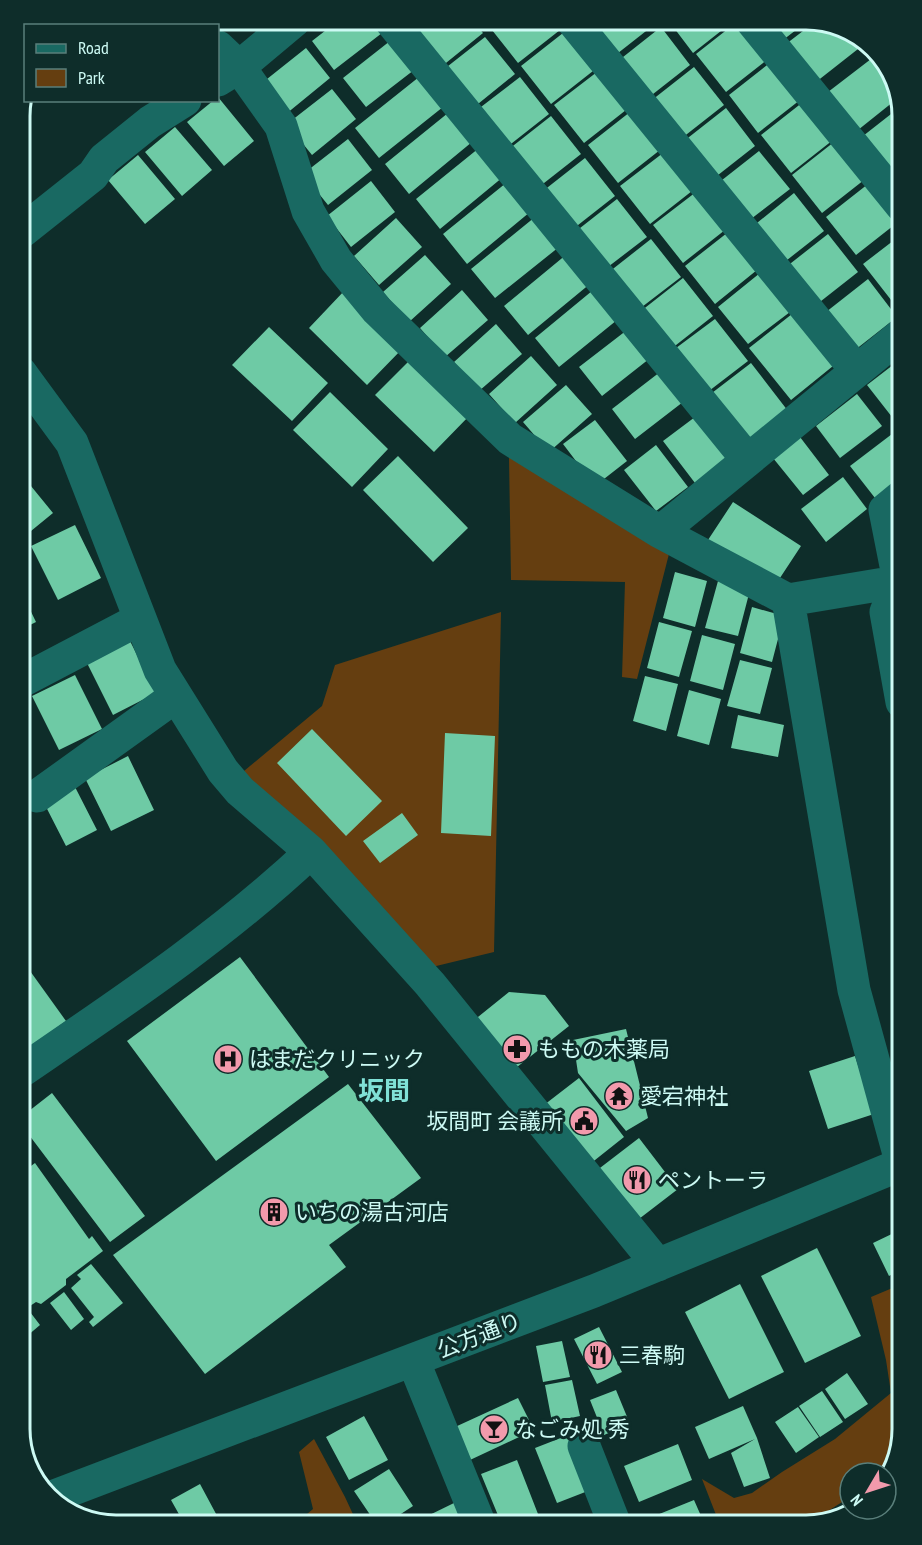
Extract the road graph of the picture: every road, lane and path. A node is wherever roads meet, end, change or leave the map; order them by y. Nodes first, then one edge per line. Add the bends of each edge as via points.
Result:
1 (279, 30) edge
2 (398, 30) edge
3 (580, 30) edge
4 (759, 30) edge
5 (225, 65) edge
6 (182, 102) edge
7 (892, 193) edge
8 (30, 225) edge
9 (892, 343) edge
10 (857, 370) junction
11 (30, 386) edge
12 (747, 459) junction
13 (892, 505) edge
14 (660, 532) junction
15 (892, 541) edge
16 (892, 583) edge
17 (892, 598) edge
18 (788, 600) junction
19 (140, 619) junction
20 (892, 647) edge
21 (30, 677) edge
22 (176, 696) junction
23 (37, 796) dead end
24 (311, 852) junction
25 (30, 1065) edge
26 (892, 1128) edge
27 (892, 1168) edge
28 (658, 1265) junction
29 (413, 1360) junction
30 (584, 1446) dead end
31 (59, 1494) edge
32 (476, 1515) edge
33 (611, 1515) edge

1 - 5 street
2 - 12 street
3 - 10 street
4 - 7 street
5 - 14 street via 281,126 308,211 336,260 377,310 510,439
6 - 8 street via 104,159 93,175
9 - 10 street
10 - 12 street
11 - 19 street via 72,443
12 - 14 street
13 - 15 street via 885,510
14 - 18 street
16 - 18 street
17 - 20 street via 885,612
18 - 26 street via 854,990
19 - 21 street
19 - 22 street via 160,670
22 - 23 street
22 - 24 street via 223,771
24 - 25 street via 269,891 154,981
24 - 28 street via 430,984
27 - 28 street, 公方通り
28 - 29 street, 公方通り
29 - 31 street, 公方通り
29 - 32 street
30 - 33 street

